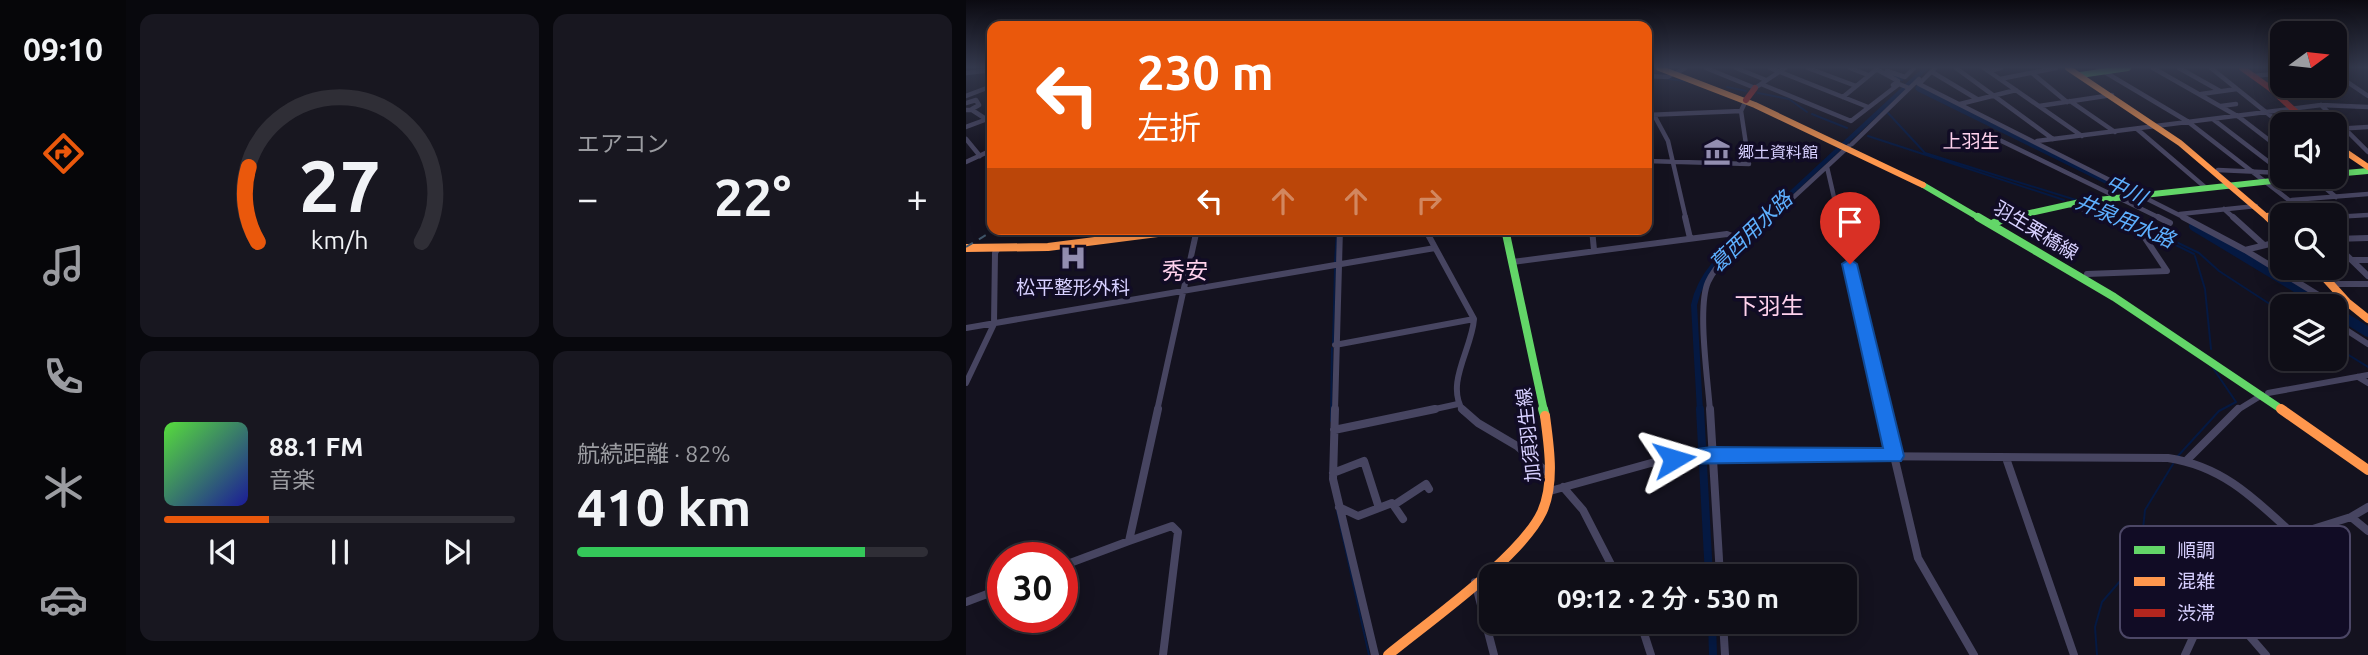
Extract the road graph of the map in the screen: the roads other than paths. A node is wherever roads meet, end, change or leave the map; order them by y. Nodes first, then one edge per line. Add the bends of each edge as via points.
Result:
1 (1747, 99) joint
2 (1796, 99) edge
3 (1847, 99) edge
4 (1878, 99) edge
5 (1898, 99) edge
6 (1948, 99) edge
7 (1977, 99) edge
8 (1997, 99) edge
9 (2028, 99) edge
10 (2065, 99) edge
11 (2086, 99) edge
12 (2118, 99) edge
13 (2149, 99) edge
14 (2208, 99) edge
15 (2249, 99) edge
16 (2282, 99) edge
17 (2068, 101) junction
18 (966, 103) edge
19 (1959, 104) junction
20 (2236, 104) dead end
21 (2321, 105) junction
22 (2039, 106) junction
23 (2221, 106) junction
24 (1868, 107) junction
25 (2368, 107) edge
26 (969, 110) edge
27 (2294, 110) junction
28 (1741, 111) junction
29 (2328, 112) edge
30 (2268, 113) junction
31 (1654, 115) joint
32 (2239, 117) junction
33 (987, 118) edge
34 (2214, 120) junction
35 (987, 121) edge
36 (2189, 122) junction
37 (2160, 126) junction
38 (966, 127) edge
39 (2347, 127) edge
40 (2368, 127) edge
41 (2137, 129) junction
42 (2347, 131) edge
43 (2115, 132) junction
44 (1985, 133) dead end
45 (2082, 136) junction
46 (966, 139) edge
47 (2053, 139) junction
48 (2270, 141) edge
49 (2035, 142) junction
50 (1851, 145) junction
51 (2367, 150) edge
52 (987, 152) edge
53 (2347, 154) edge
54 (980, 156) junction
55 (1652, 161) edge
56 (966, 162) edge
57 (1671, 163) junction
58 (2270, 163) edge
59 (1827, 167) junction
60 (2368, 169) edge
61 (2218, 170) junction
62 (2347, 171) edge
63 (2252, 172) junction
64 (2270, 172) edge
65 (2266, 181) junction
66 (2270, 181) edge
67 (2235, 185) junction
68 (2206, 188) junction
69 (2326, 189) edge
70 (2140, 194) junction
71 (2368, 194) edge
72 (2117, 197) junction
73 (2336, 197) junction
74 (2292, 201) junction
75 (2294, 203) edge
76 (2067, 204) junction
77 (2258, 205) junction
78 (2224, 209) junction
79 (2180, 214) junction
80 (2368, 215) edge
81 (2347, 216) edge
82 (2270, 218) edge
83 (1995, 222) junction
84 (2170, 223) dead end
85 (1145, 235) edge
86 (1196, 235) edge
87 (1340, 235) edge
88 (1428, 235) edge
89 (1506, 235) edge
90 (1593, 235) edge
91 (1690, 238) junction
92 (2368, 238) edge
93 (2347, 240) edge
94 (1747, 242) junction
95 (2270, 244) edge
96 (2264, 245) junction
97 (966, 248) edge
98 (998, 248) junction
99 (1435, 248) junction
100 (1594, 250) junction
101 (2245, 250) junction
102 (2347, 255) edge
103 (2352, 260) junction
104 (2368, 260) edge
105 (1512, 262) junction
106 (1338, 264) junction
107 (2087, 274) junction
108 (2368, 276) edge
109 (2326, 280) edge
110 (2330, 284) junction
111 (2368, 284) edge
112 (1184, 291) junction
113 (2314, 294) edge
114 (2339, 294) edge
115 (2347, 302) edge
116 (2367, 317) edge
117 (1474, 319) junction
118 (994, 324) junction
119 (966, 328) edge
120 (2347, 331) edge
121 (2368, 344) edge
122 (1335, 345) junction
123 (2368, 375) edge
124 (2358, 377) junction
125 (966, 383) edge
126 (2368, 383) edge
127 (2265, 394) junction
128 (1458, 404) junction
129 (1334, 430) junction
130 (1712, 454) junction
131 (1894, 456) junction
132 (2006, 457) junction
133 (2187, 460) junction
134 (2368, 463) edge
135 (2368, 470) edge
136 (1333, 473) junction
137 (1550, 474) junction
138 (1563, 487) junction
139 (1429, 489) dead end
140 (1550, 491) junction
141 (1394, 505) junction
142 (1339, 507) junction
143 (2368, 507) edge
144 (1379, 508) junction
145 (2351, 517) junction
146 (1403, 519) dead end
147 (2284, 526) edge
148 (2320, 526) edge
149 (2368, 531) edge
150 (1129, 541) junction
151 (1078, 560) edge
152 (1611, 564) edge
153 (1719, 564) edge
154 (1475, 582) junction
155 (987, 594) edge
156 (966, 602) edge
157 (1644, 634) edge
158 (1724, 634) edge
159 (2193, 638) edge
160 (2251, 638) edge
161 (1163, 655) edge
162 (1375, 655) edge
163 (1388, 655) edge
164 (1494, 655) edge
165 (1651, 655) edge
166 (1725, 655) edge
167 (1974, 655) edge
168 (2074, 655) edge
169 (2185, 655) edge
170 (2266, 655) edge

1 - 28 street
1 - 50 main road, 羽生栗橋線
2 - 24 street via 1851,121
3 - 24 street
4 - 24 street
5 - 50 street
6 - 19 street
7 - 19 street
8 - 47 street
9 - 22 street
10 - 17 street
11 - 17 street
12 - 37 main road
13 - 36 street
14 - 23 street
15 - 30 street
16 - 27 main road
17 - 22 street
17 - 43 street
18 - 26 street via 976,100 979,105
19 - 49 street
20 - 23 street
21 - 25 street
21 - 27 street
21 - 29 street
22 - 45 street
23 - 32 street
26 - 33 street
27 - 30 street
28 - 31 street
28 - 57 street via 1749,164
30 - 32 street
31 - 57 street via 1668,141
32 - 34 street
32 - 48 street
34 - 36 street
34 - 58 street
35 - 38 street
36 - 37 street
36 - 63 street
37 - 41 street
37 - 61 main road
39 - 40 street
41 - 43 street
41 - 68 street
42 - 51 street
43 - 45 street
44 - 72 street
45 - 47 street
46 - 54 street
47 - 49 street
49 - 70 street
50 - 59 street
50 - 83 main road, 羽生栗橋線
52 - 54 street
53 - 60 main road
54 - 56 street
55 - 57 street
57 - 91 street
59 - 94 street
59 - 131 street
60 - 62 main road
61 - 63 street
61 - 67 main road
63 - 64 street
63 - 65 street
65 - 66 main road
65 - 67 main road
65 - 74 street
67 - 68 main road
67 - 77 main road
68 - 70 main road
69 - 73 street
70 - 72 main road
70 - 79 street
71 - 73 street
72 - 76 main road
72 - 84 street
73 - 74 street
74 - 75 street
76 - 83 main road
76 - 107 street via 2106,216 2143,235 2167,271
77 - 78 street
77 - 82 main road
78 - 79 street
78 - 96 street
79 - 101 street
80 - 81 street
83 - 107 main road, 羽生栗橋線
83 - 127 main road, 羽生栗橋線
85 - 98 main road via 1063,246
86 - 112 street
87 - 106 street
88 - 99 street
89 - 105 main road, 加須羽生線
90 - 100 street
91 - 94 street via 1727,234
91 - 100 street
92 - 93 street
94 - 130 street via 1716,269 1704,296
95 - 96 street
96 - 101 street
97 - 98 main road
98 - 118 street
99 - 106 street
99 - 117 street
100 - 105 street
101 - 113 street
102 - 103 street
103 - 104 street
103 - 108 street
105 - 137 main road, 加須羽生線 via 1538,380
106 - 112 street
106 - 122 street
107 - 127 main road, 羽生栗橋線
109 - 110 main road
110 - 111 street
110 - 114 main road
112 - 118 street
112 - 150 street
115 - 116 main road
117 - 122 street
117 - 128 street via 1474,336 1463,359 1456,393
118 - 119 street
118 - 125 street
120 - 121 street
122 - 129 street
123 - 124 street
124 - 126 street
124 - 127 street
127 - 133 street via 2242,404 2220,422
127 - 134 main road, 羽生栗橋線
127 - 135 main road, 羽生栗橋線
128 - 129 street
128 - 137 street
129 - 136 street
130 - 131 street
130 - 138 street via 1651,463
130 - 153 street
131 - 132 street
131 - 167 street via 1918,558
132 - 133 street
132 - 168 street
133 - 147 street via 2221,471
136 - 142 street
136 - 144 street via 1364,461
137 - 140 main road, 加須羽生線
138 - 140 street
138 - 152 street via 1583,510
139 - 141 street via 1426,484
140 - 154 main road, 加須羽生線 via 1541,514
141 - 144 street
141 - 146 street
142 - 144 street via 1358,516
142 - 162 street
143 - 145 street
145 - 148 street
145 - 149 street
150 - 151 street
150 - 161 street via 1172,526 1178,532
154 - 163 main road, 加須羽生線
154 - 164 street
155 - 156 street
157 - 165 street
158 - 166 street
159 - 169 street
160 - 170 street

